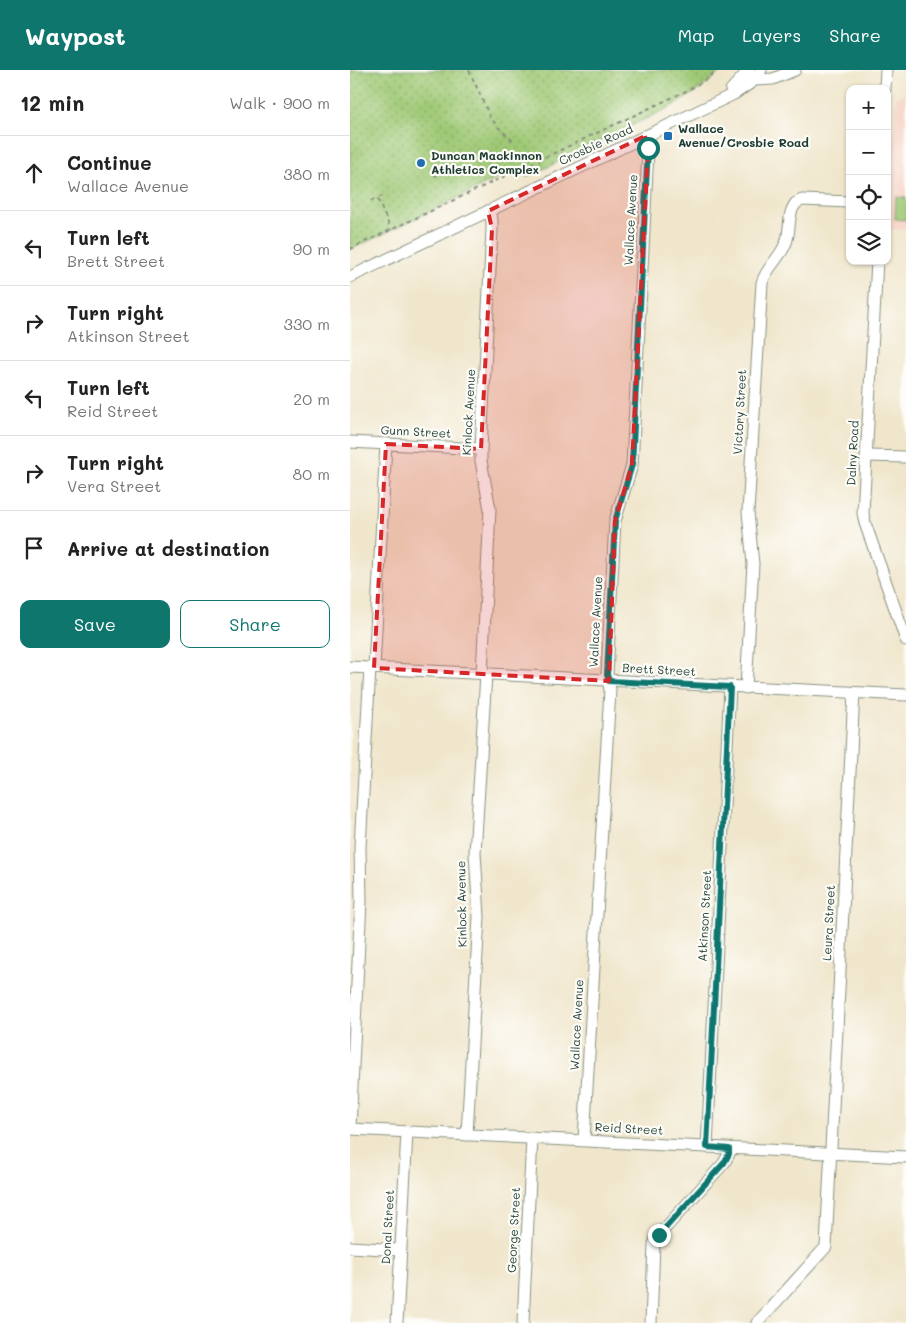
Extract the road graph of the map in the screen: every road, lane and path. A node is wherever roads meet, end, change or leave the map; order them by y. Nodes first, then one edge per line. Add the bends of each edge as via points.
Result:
1 (469, 70) edge
2 (717, 70) edge
3 (761, 70) edge
4 (795, 70) edge
5 (886, 71) edge
6 (749, 74) edge
7 (886, 85) edge
8 (645, 136) junction
9 (514, 142) dead end
10 (446, 171) dead end
11 (434, 176) dead end
12 (383, 196) dead end
13 (377, 198) junction
14 (371, 201) dead end
15 (846, 202) edge
16 (488, 211) junction
17 (391, 230) junction
18 (350, 249) edge
19 (877, 265) edge
20 (350, 277) edge
21 (350, 442) edge
22 (386, 444) junction
23 (481, 449) junction
24 (867, 456) junction
25 (906, 458) edge
26 (902, 617) edge
27 (906, 640) edge
28 (350, 667) edge
29 (372, 668) junction
30 (484, 674) junction
31 (609, 681) junction
32 (730, 687) junction
33 (746, 688) junction
34 (854, 693) junction
35 (906, 695) edge
36 (353, 983) edge
37 (350, 1128) edge
38 (407, 1132) junction
39 (467, 1135) junction
40 (532, 1138) junction
41 (584, 1140) junction
42 (707, 1147) junction
43 (729, 1149) junction
44 (831, 1154) junction
45 (906, 1157) edge
46 (350, 1247) edge
47 (400, 1250) junction
48 (397, 1323) edge
49 (523, 1323) edge
50 (651, 1323) edge
51 (758, 1323) edge

1 - 9 path via 490,117
2 - 17 path via 686,91
3 - 6 street
4 - 6 street, Crosbie Road via 770,80
5 - 7 street
6 - 8 street, Crosbie Road via 744,88
8 - 16 street, Crosbie Road
8 - 31 street, Wallace Avenue via 648,151 632,465 615,521
10 - 11 path
12 - 13 path
13 - 14 path
13 - 17 path
15 - 33 street, Victory Street via 796,202 790,214 786,244 762,282 748,512 753,564
16 - 20 street, Crosbie Road
16 - 23 street, Kinlock Avenue via 492,229
17 - 18 path
19 - 24 street, Dalny Road
21 - 22 street, Gunn Street
22 - 23 street, Gunn Street
22 - 29 street
23 - 30 street, Kinlock Avenue via 490,509
24 - 25 street
24 - 26 street, Dalny Road via 864,519
26 - 27 street, Dalny Road
28 - 29 street, Brett Street
29 - 30 street, Brett Street
29 - 36 street via 360,847 362,901
30 - 31 street, Brett Street
30 - 39 street, Kinlock Avenue via 475,854 479,917
31 - 32 street, Brett Street
31 - 41 street, Wallace Avenue
32 - 33 street, Brett Street
32 - 42 street, Atkinson Street
33 - 34 street, Brett Street
34 - 35 street, Brett Street
34 - 44 street, Leura Street
36 - 37 street
37 - 38 street, Reid Street
38 - 39 street, Reid Street
38 - 47 street, Donal Street
39 - 40 street, Reid Street
40 - 41 street, Reid Street
40 - 49 street, George Street
41 - 42 street, Reid Street
42 - 43 street, Reid Street
43 - 44 street, Reid Street
43 - 50 street via 724,1163 654,1244
44 - 45 street, Reid Street
44 - 51 street, Leura Street via 826,1247
46 - 47 street
47 - 48 street, Donal Street

